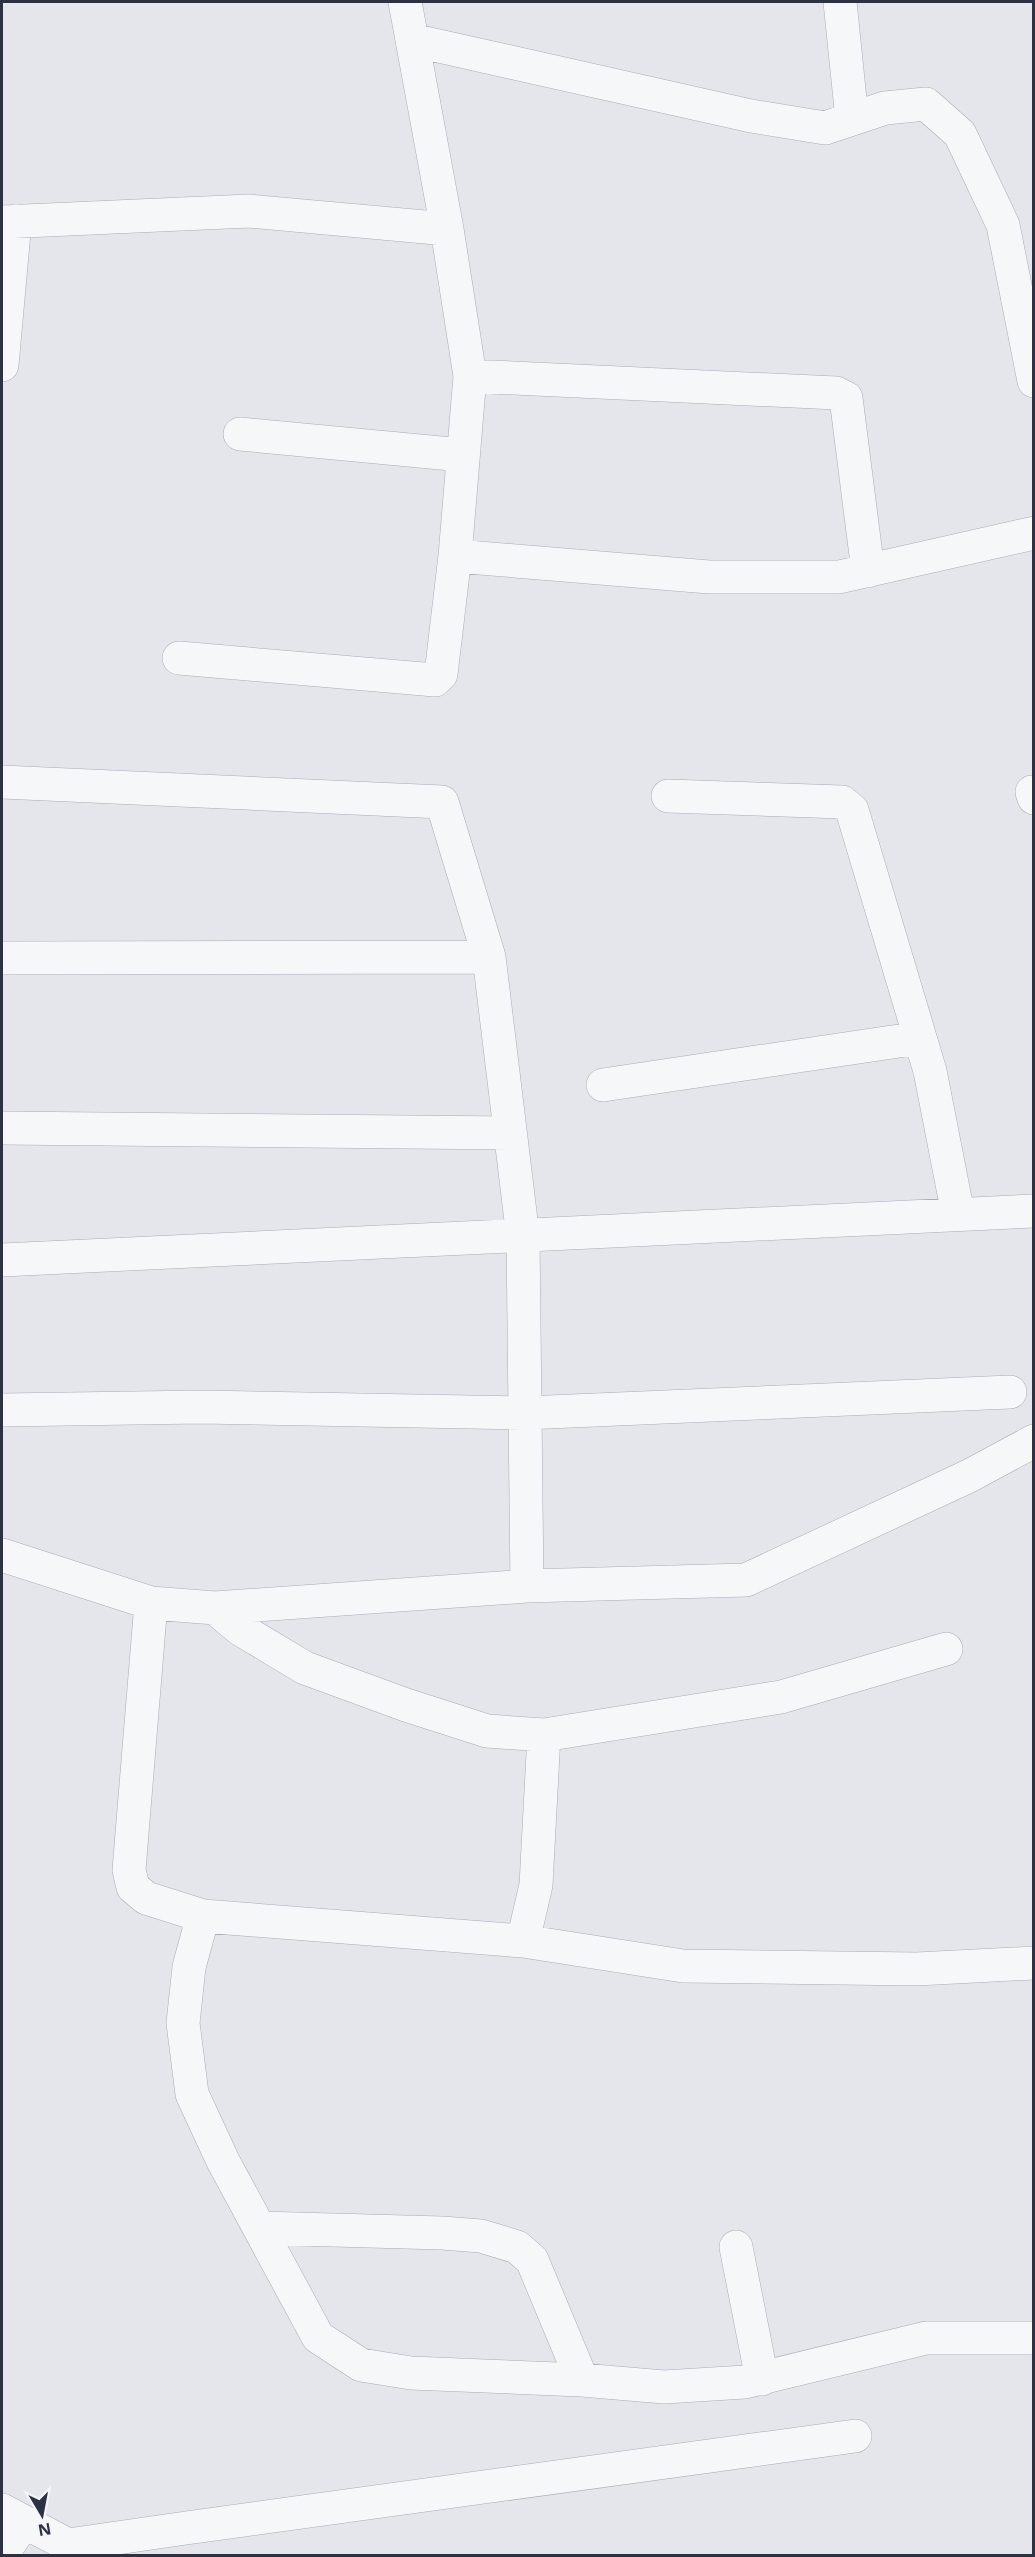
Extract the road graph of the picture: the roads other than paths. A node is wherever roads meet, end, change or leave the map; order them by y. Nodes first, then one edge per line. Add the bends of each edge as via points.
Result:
1 (405, 2) edge
2 (840, 2) edge
3 (412, 40) junction
4 (852, 119) junction
5 (8, 221) edge
6 (447, 229) junction
7 (2, 365) edge
8 (470, 376) junction
9 (1034, 381) edge
10 (240, 434) dead end
11 (462, 455) junction
12 (1034, 533) edge
13 (455, 556) junction
14 (868, 571) junction
15 (179, 658) dead end
16 (2, 783) edge
17 (668, 796) dead end
18 (489, 957) junction
19 (2, 958) edge
20 (919, 1038) junction
21 (603, 1085) dead end
22 (2, 1128) edge
23 (510, 1133) junction
24 (1034, 1211) edge
25 (958, 1214) junction
26 (523, 1237) junction
27 (2, 1260) edge
28 (1010, 1392) dead end
29 (2, 1410) edge
30 (525, 1413) junction
31 (1034, 1441) edge
32 (2, 1555) edge
33 (527, 1586) junction
34 (151, 1603) junction
35 (214, 1608) junction
36 (946, 1649) dead end
37 (544, 1735) junction
38 (203, 1916) junction
39 (523, 1941) junction
40 (1034, 1963) edge
41 (260, 2228) junction
42 (736, 2247) dead end
43 (1034, 2338) edge
44 (762, 2379) junction
45 (582, 2380) junction
46 (855, 2436) dead end
47 (13, 2516) edge
48 (2, 2555) edge

1 - 3 street
2 - 4 street
3 - 4 street via 751,116 825,128
3 - 6 street
4 - 9 street via 885,108 926,104 960,134 1004,225
5 - 6 street via 249,211
5 - 7 street
6 - 8 street
8 - 11 street
8 - 14 street via 836,393 846,398
10 - 11 street
11 - 13 street
12 - 14 street
13 - 14 street via 709,577 839,578
13 - 15 street via 441,674 435,681
16 - 18 street via 442,802
17 - 20 street via 842,802 852,810
18 - 19 street
18 - 23 street
20 - 21 street
20 - 25 street via 930,1071
22 - 23 street
23 - 26 street
24 - 25 street
25 - 26 street
26 - 27 street
26 - 30 street
28 - 30 street
29 - 30 street via 201,1407
30 - 33 street
31 - 33 street via 969,1476 746,1580
32 - 34 street
33 - 35 street
34 - 35 street
34 - 38 street via 129,1870 134,1887 146,1898
35 - 37 street via 240,1629 305,1668 487,1731
36 - 37 street via 781,1697
37 - 39 street via 536,1885
38 - 39 street
38 - 41 street via 189,1967 183,2023 192,2094
39 - 40 street via 683,1966 917,1969
41 - 45 street via 318,2337 361,2365 411,2373
41 - 45 street via 442,2233 482,2236 517,2247 532,2260
42 - 44 street
43 - 44 street via 926,2338
44 - 45 street via 664,2387
46 - 47 street via 86,2544 69,2545
47 - 48 street

